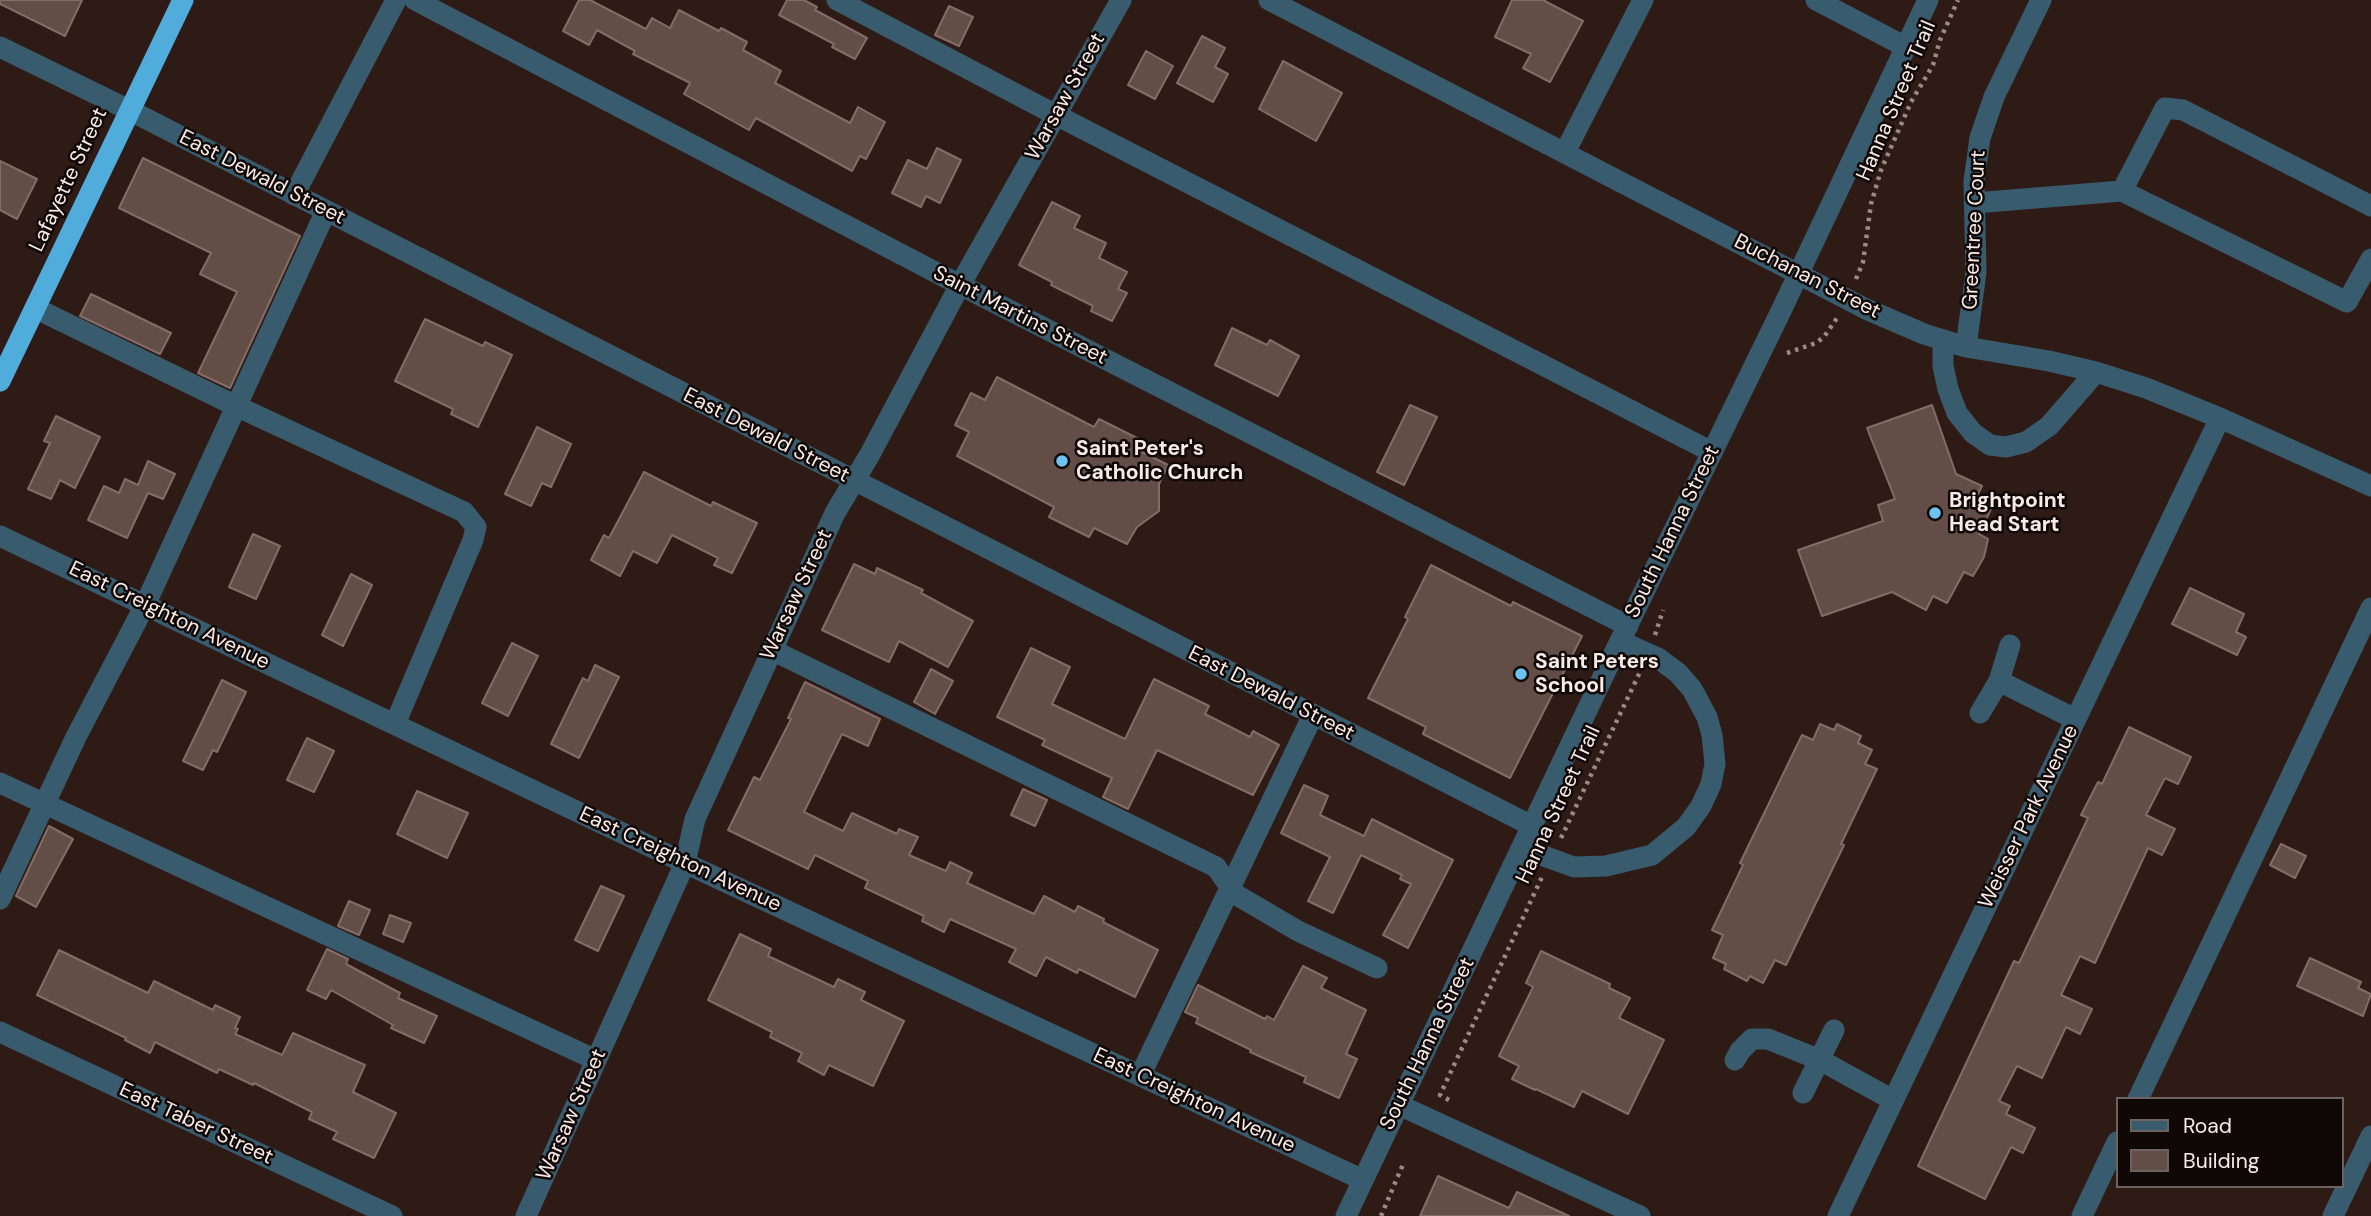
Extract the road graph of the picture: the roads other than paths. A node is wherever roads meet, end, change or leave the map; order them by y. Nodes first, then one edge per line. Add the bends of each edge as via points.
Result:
1 (183, 0) edge
2 (396, 0) edge
3 (415, 0) edge
4 (836, 0) edge
5 (1121, 0) edge
6 (1269, 0) edge
7 (1643, 0) edge
8 (1816, 0) edge
9 (1928, 0) edge
10 (2041, 0) edge
11 (0, 47) edge
12 (1906, 47) junction
13 (129, 110) junction
14 (1056, 115) junction
15 (1565, 152) junction
16 (2122, 191) junction
17 (294, 195) junction
18 (1974, 203) junction
19 (2371, 206) edge
20 (326, 211) junction
21 (2371, 259) edge
22 (1799, 273) junction
23 (960, 285) junction
24 (35, 308) junction
25 (1943, 340) junction
26 (1966, 347) junction
27 (2096, 372) junction
28 (0, 381) edge
29 (236, 406) junction
30 (2220, 418) junction
31 (1713, 452) junction
32 (853, 481) junction
33 (2371, 486) edge
34 (0, 536) edge
35 (145, 605) junction
36 (2371, 608) edge
37 (1624, 634) junction
38 (2010, 645) dead end
39 (772, 650) junction
40 (1999, 681) junction
41 (1980, 713) dead end
42 (1313, 715) junction
43 (2076, 719) junction
44 (396, 724) junction
45 (0, 783) edge
46 (43, 803) junction
47 (1532, 826) junction
48 (1522, 848) junction
49 (685, 863) junction
50 (1230, 887) junction
51 (0, 899) edge
52 (1377, 968) dead end
53 (1834, 1030) dead end
54 (0, 1032) edge
55 (596, 1060) junction
56 (1735, 1060) dead end
57 (1820, 1060) junction
58 (1140, 1076) junction
59 (1803, 1093) dead end
60 (2139, 1097) edge
61 (1893, 1100) junction
62 (1399, 1105) junction
63 (2371, 1136) edge
64 (2116, 1144) edge
65 (1363, 1180) junction
66 (392, 1216) edge
67 (526, 1216) edge
68 (1346, 1216) edge
69 (1640, 1216) edge
70 (1838, 1216) edge
71 (2082, 1216) edge
72 (2333, 1216) edge

1 - 13 highway, Lafayette Street
2 - 17 street
3 - 23 street, Saint Martins Street
4 - 14 street
5 - 14 street, Warsaw Street
6 - 15 street, Buchanan Street
7 - 15 street
8 - 12 street
9 - 12 street, South Hanna Street
10 - 18 street, Greentree Court via 1994,97 1980,138
11 - 13 street, East Dewald Street
12 - 22 street, South Hanna Street
13 - 17 street, East Dewald Street
13 - 24 highway, Lafayette Street
14 - 23 street, Warsaw Street
14 - 31 street
15 - 22 street, Buchanan Street
16 - 18 street
16 - 19 street via 2165,108 2183,110
16 - 21 street via 2347,303
17 - 20 street, East Dewald Street
18 - 26 street, Greentree Court via 1976,272
20 - 29 street
20 - 32 street, East Dewald Street
22 - 25 street, Buchanan Street
22 - 31 street, South Hanna Street
23 - 32 street, Warsaw Street
23 - 37 street, Saint Martins Street
24 - 28 highway, Lafayette Street
24 - 29 street
25 - 26 street, Buchanan Street
25 - 27 street via 1943,366 1957,413 1990,445 2026,442 2049,426
26 - 27 street, Buchanan Street
27 - 30 street, Buchanan Street
29 - 35 street
29 - 44 street via 464,512 476,527
30 - 33 street, Buchanan Street
30 - 43 street, Weisser Park Avenue
31 - 37 street, South Hanna Street
32 - 39 street, Warsaw Street
32 - 42 street, East Dewald Street
34 - 35 street, East Creighton Avenue
35 - 44 street, East Creighton Avenue
35 - 46 street
36 - 60 street
37 - 47 street, South Hanna Street
37 - 48 street, Saint Martins Street via 1678,673 1707,717 1715,764 1701,806 1686,827 1652,855 1606,866 1574,867
38 - 40 street
39 - 49 street, Warsaw Street via 695,819
39 - 50 street via 1216,867
40 - 41 street
40 - 43 street
42 - 47 street, East Dewald Street
42 - 50 street
43 - 61 street, Weisser Park Avenue
44 - 49 street, East Creighton Avenue
45 - 46 street
46 - 51 street
46 - 55 street
47 - 48 street, South Hanna Street
48 - 62 street, South Hanna Street
49 - 55 street, Warsaw Street
49 - 58 street, East Creighton Avenue
50 - 52 street via 1298,931
50 - 58 street
53 - 57 street
54 - 66 street, East Taber Street
55 - 67 street, Warsaw Street
56 - 57 street via 1752,1039 1769,1039
57 - 59 street
57 - 61 street
58 - 65 street, East Creighton Avenue
61 - 70 street, Weisser Park Avenue
62 - 65 street, South Hanna Street
62 - 69 street
63 - 72 street
64 - 71 street
65 - 68 street, South Hanna Street

